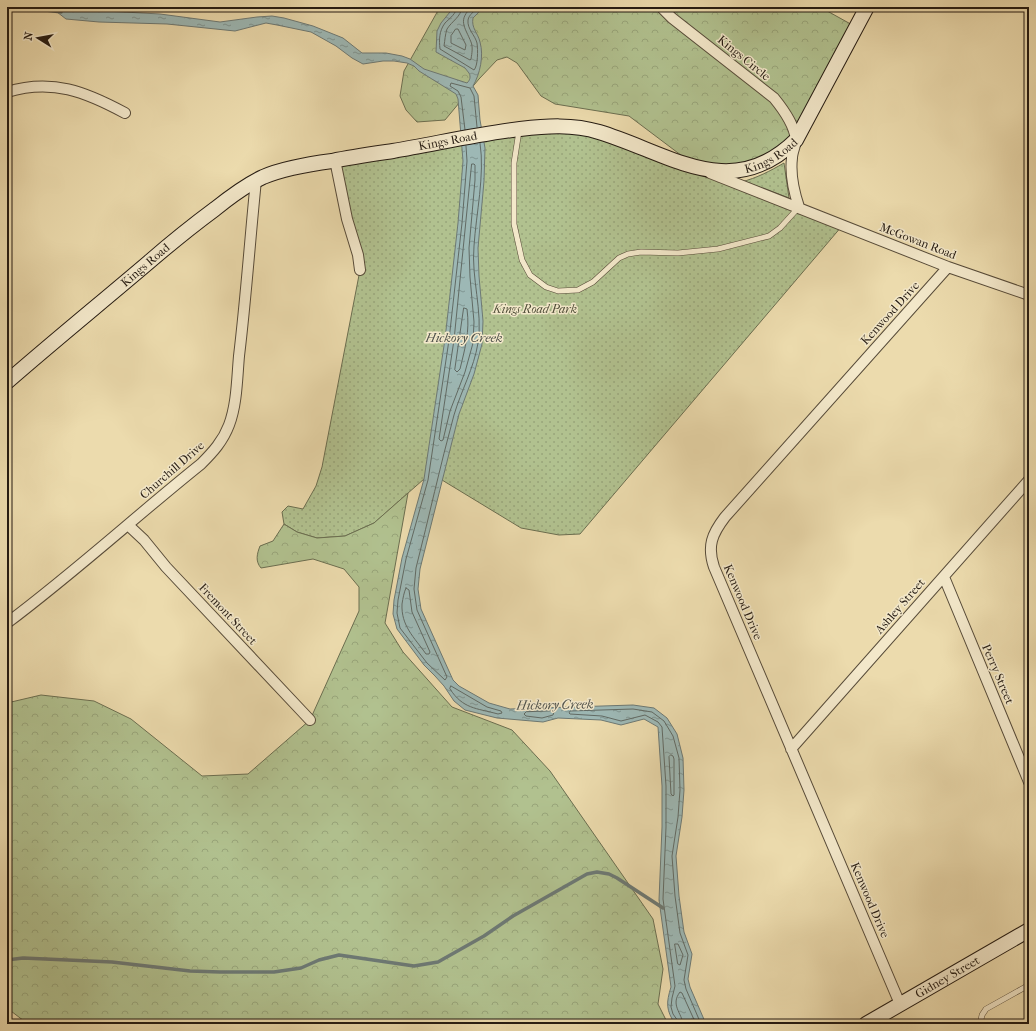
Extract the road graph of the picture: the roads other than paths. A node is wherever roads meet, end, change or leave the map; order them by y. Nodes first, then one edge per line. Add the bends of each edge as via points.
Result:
1 (661, 7) edge
2 (867, 7) edge
3 (7, 92) edge
4 (125, 113) dead end
5 (519, 129) junction
6 (796, 140) junction
7 (335, 160) junction
8 (698, 168) junction
9 (256, 180) junction
10 (799, 207) junction
11 (948, 267) junction
12 (360, 270) dead end
13 (1029, 295) edge
14 (7, 382) edge
15 (1029, 480) edge
16 (128, 524) junction
17 (944, 577) junction
18 (7, 623) edge
19 (310, 720) dead end
20 (791, 749) junction
21 (1029, 782) edge
22 (1029, 930) edge
23 (1029, 984) edge
24 (900, 1004) junction
25 (866, 1024) edge
26 (980, 1024) edge

1 - 6 street, Kings Circle via 774,98 792,127
2 - 6 street, Kings Road
3 - 4 street via 35,86 67,88 100,100
5 - 7 street, Kings Road
5 - 8 street, Kings Road via 560,126 581,128 599,132
5 - 10 lane via 514,163 514,224 522,260 530,275 546,287 558,291 578,290 593,282 619,258 628,254 718,249 769,236
6 - 8 street, Kings Road via 773,159 752,168 736,171
6 - 10 street via 791,164
7 - 9 street, Kings Road via 277,172
7 - 12 street
8 - 10 street, McGowan Road
9 - 14 street, Kings Road via 188,229
9 - 16 street, Churchill Drive via 241,344 230,423 215,450 201,464
10 - 11 street, McGowan Road
11 - 13 street, McGowan Road
11 - 20 street, Kenwood Drive via 725,517 710,543 714,568
15 - 17 street, Ashley Street
16 - 18 street, Churchill Drive via 61,582
16 - 19 street, Fremont Street
17 - 20 street, Ashley Street
17 - 21 street, Perry Street
20 - 24 street, Kenwood Drive
22 - 24 street, Gidney Street
23 - 26 lane via 986,1009
24 - 25 street, Gidney Street

